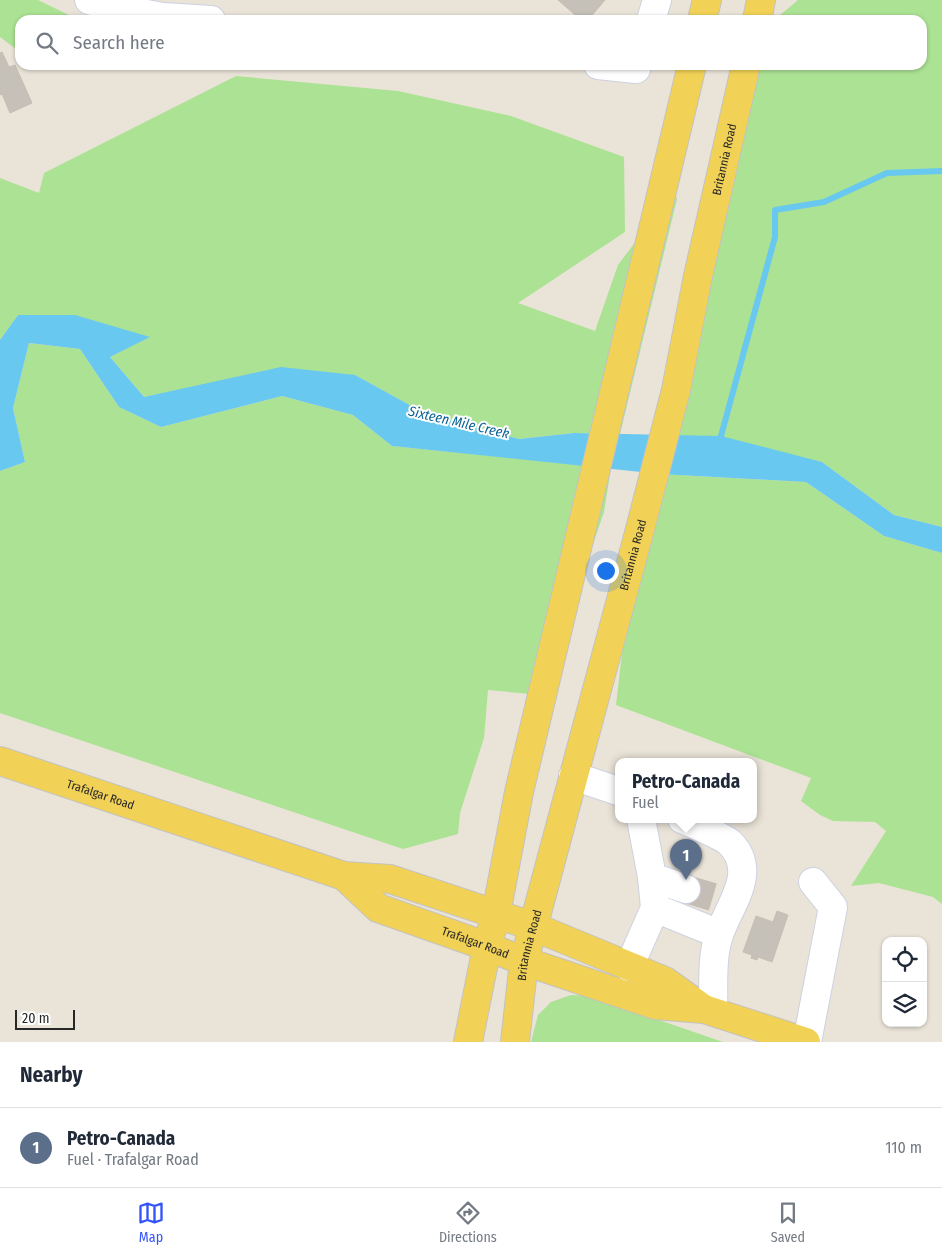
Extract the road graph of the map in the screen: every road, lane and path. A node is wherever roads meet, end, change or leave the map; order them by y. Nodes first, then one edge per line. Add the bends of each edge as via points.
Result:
1 (89, 0) edge
2 (657, 0) edge
3 (706, 0) edge
4 (761, 0) edge
5 (152, 15) edge
6 (652, 15) edge
7 (703, 15) edge
8 (758, 15) edge
9 (691, 70) edge
10 (745, 70) edge
11 (0, 761) edge
12 (573, 776) junction
13 (615, 790) edge
14 (642, 823) edge
15 (690, 823) edge
16 (344, 876) junction
17 (652, 877) junction
18 (813, 882) dead end
19 (686, 889) tunnel mouth
20 (655, 908) junction
21 (496, 914) junction
22 (532, 926) junction
23 (719, 934) junction
24 (487, 947) junction
25 (524, 961) junction
26 (629, 967) junction
27 (708, 1010) junction
28 (468, 1042) edge
29 (515, 1042) edge
30 (807, 1042) edge

1 - 5 lane
2 - 6 lane
3 - 7 main road
4 - 8 main road
9 - 21 main road via 519,792
10 - 12 main road, Britannia Road via 676,390
11 - 16 main road, Trafalgar Road
12 - 13 lane
12 - 22 main road, Britannia Road
14 - 17 lane
15 - 23 lane via 730,842 742,863 741,884 723,900
16 - 21 main road, Trafalgar Road via 390,879
16 - 24 main road, Trafalgar Road via 378,908
17 - 19 lane
17 - 20 lane
18 - 30 lane via 833,907
20 - 23 lane
20 - 26 lane
21 - 22 main road, Trafalgar Road
21 - 24 main road
22 - 25 main road, Britannia Road
22 - 26 main road, Trafalgar Road
23 - 27 lane
24 - 25 main road, Trafalgar Road
24 - 28 main road
25 - 27 main road, Trafalgar Road via 655,1005
25 - 29 main road, Britannia Road
26 - 27 main road, Trafalgar Road via 665,981
27 - 30 main road, Trafalgar Road

